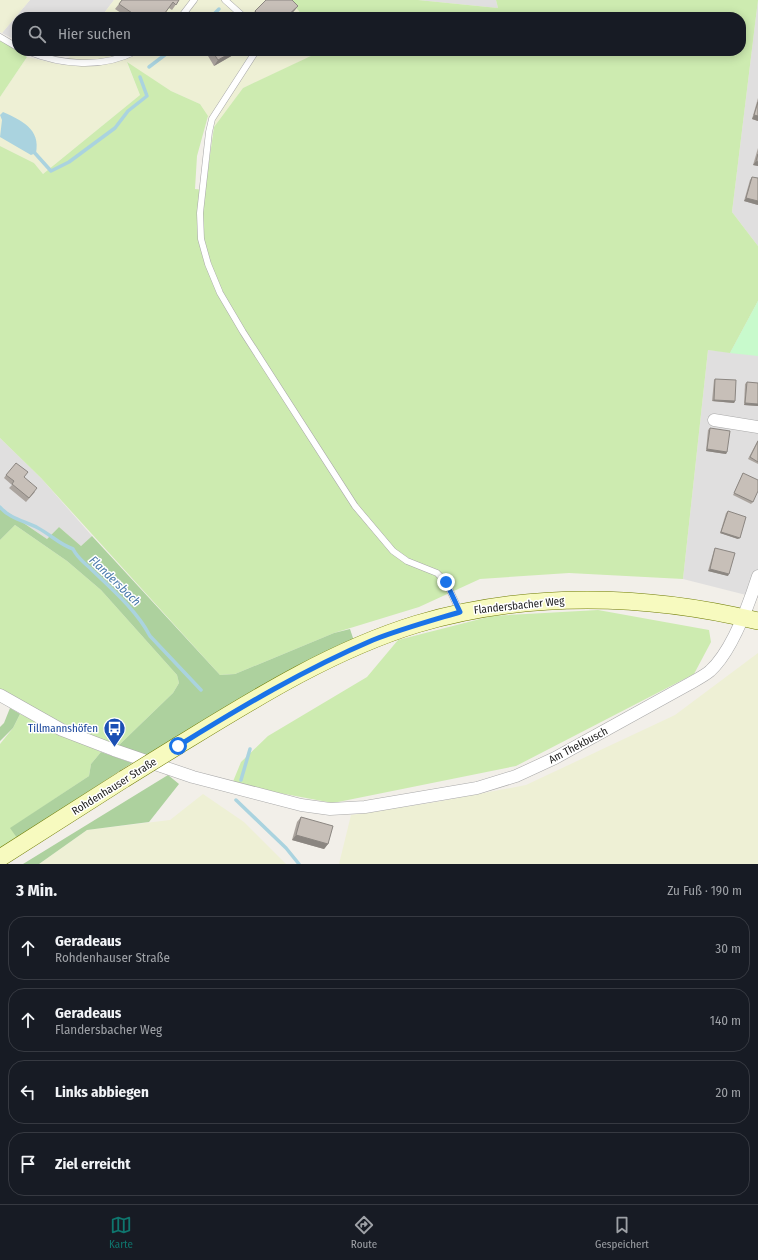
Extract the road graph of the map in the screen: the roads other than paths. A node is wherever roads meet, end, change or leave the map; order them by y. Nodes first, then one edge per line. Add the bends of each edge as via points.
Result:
1 (194, 0) edge
2 (225, 0) edge
3 (185, 12) edge
4 (238, 12) edge
5 (0, 37) edge
6 (12, 44) edge
7 (42, 56) edge
8 (122, 56) edge
9 (253, 56) edge
10 (714, 420) dead end
11 (758, 427) edge
12 (758, 576) edge
13 (460, 612) junction
14 (750, 619) edge
15 (0, 695) edge
16 (229, 714) joint
17 (0, 858) edge

1 - 3 lane
2 - 4 lane
5 - 6 lane
7 - 8 lane via 75,64 111,60
9 - 13 lane via 212,120 209,132 200,213 201,239 208,264 220,293 243,332 355,506 393,552 407,561 437,573 446,582
10 - 11 street
12 - 14 street, Am Thekbusch
13 - 14 main road, Flandersbacher Weg via 494,606 586,599 623,600 695,608
13 - 16 main road, Flandersbacher Weg via 416,625 334,657
14 - 15 street, Am Thekbusch via 710,671 554,758 516,776 477,788 365,807 330,809 301,805 171,770 62,730
16 - 17 main road, Rohdenhauser Straße, bridge

